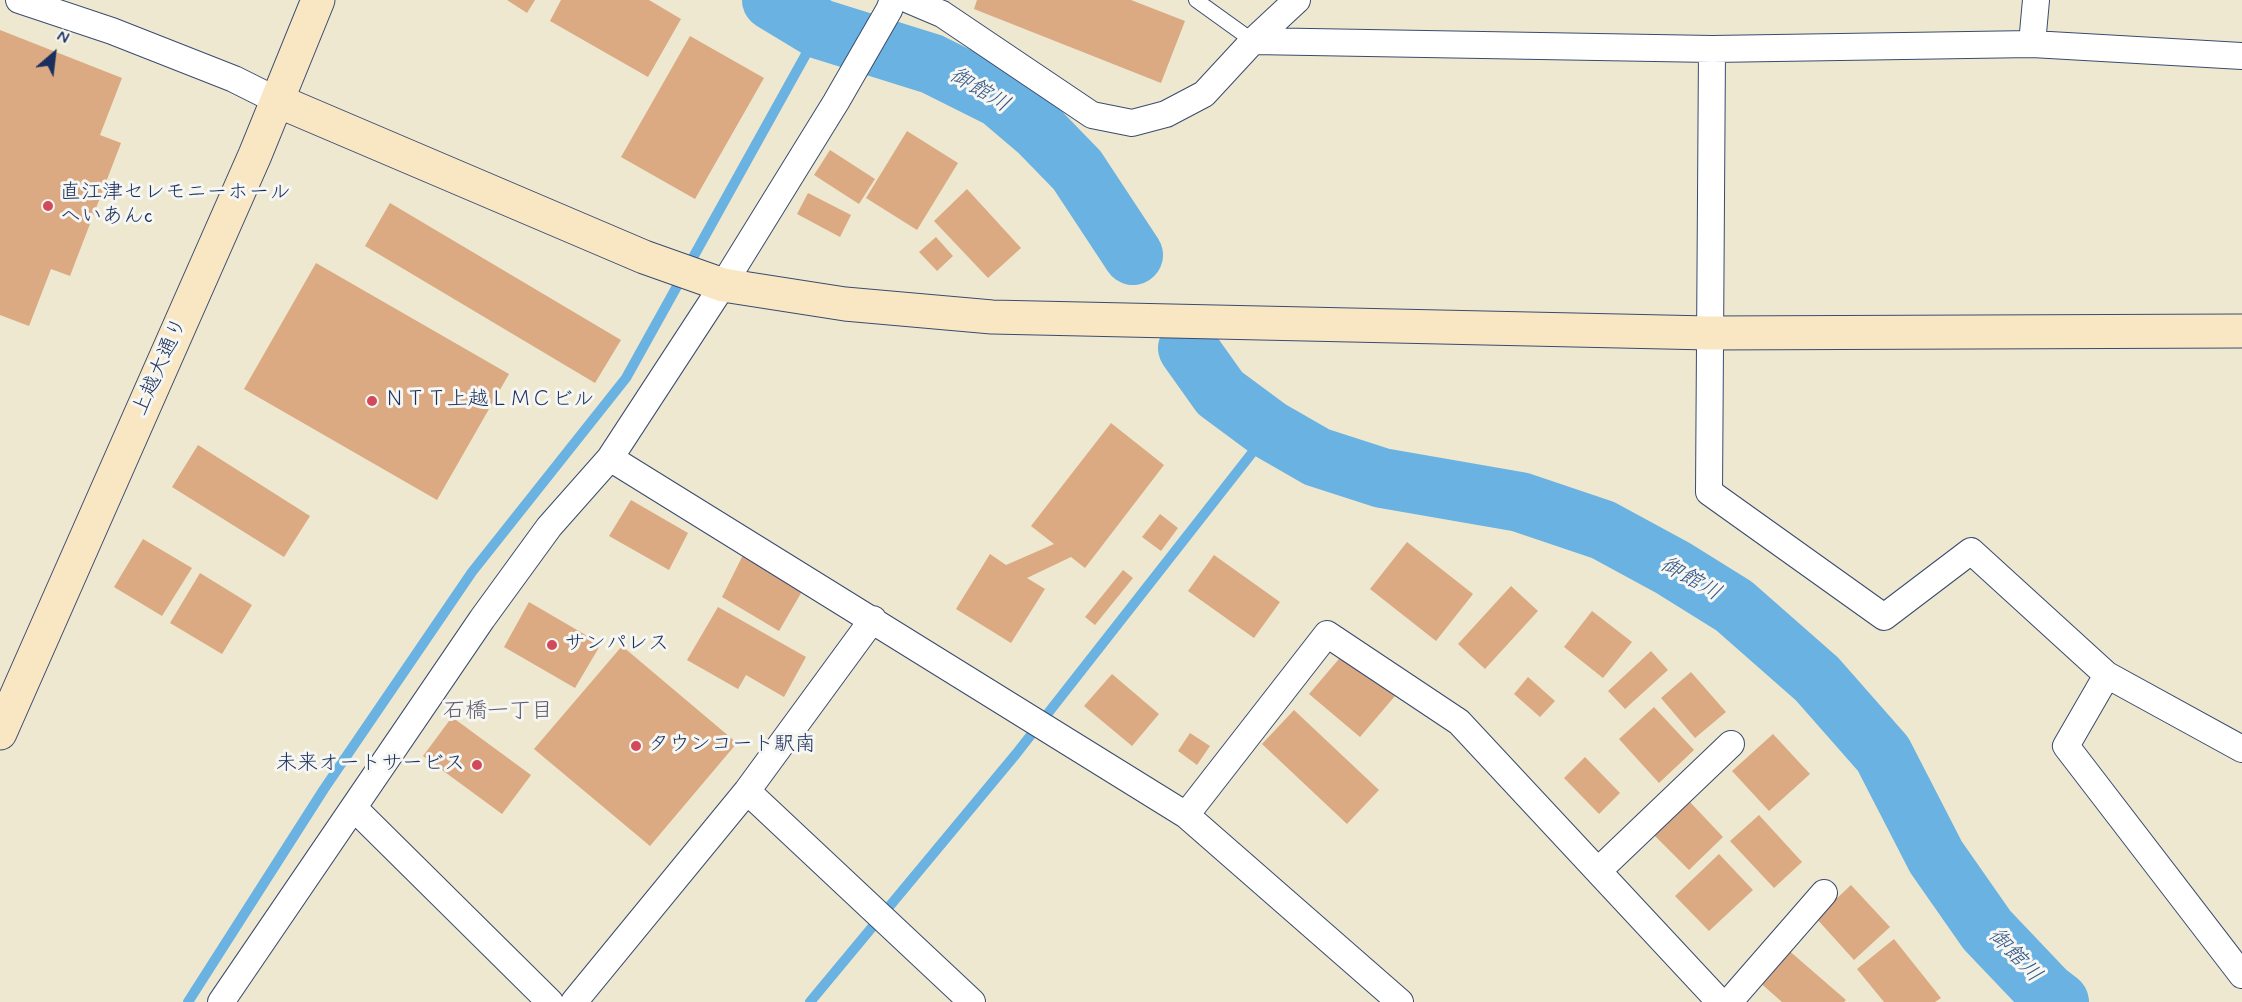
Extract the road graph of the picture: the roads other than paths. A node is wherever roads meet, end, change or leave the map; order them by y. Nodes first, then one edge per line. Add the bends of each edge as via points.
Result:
1 (19, 0) edge
2 (318, 0) edge
3 (1196, 0) edge
4 (1297, 0) edge
5 (2036, 0) edge
6 (897, 4) edge
7 (1253, 41) junction
8 (2032, 44) junction
9 (1712, 49) junction
10 (2242, 56) edge
11 (278, 101) junction
12 (723, 285) junction
13 (2242, 331) edge
14 (1709, 333) junction
15 (610, 458) junction
16 (873, 619) junction
17 (2107, 675) junction
18 (0, 733) edge
19 (1731, 744) dead end
20 (2242, 749) edge
21 (747, 791) junction
22 (354, 808) junction
23 (1186, 815) junction
24 (1599, 870) junction
25 (1824, 893) dead end
26 (2242, 975) edge
27 (1389, 999) edge
28 (221, 1002) edge
29 (550, 1002) edge
30 (574, 1002) edge
31 (972, 1002) edge
32 (1720, 1002) edge
33 (1729, 1002) edge

1 - 11 street via 112,31 234,79
2 - 11 street, 上越大通り
3 - 7 lane
4 - 7 street
5 - 8 street
6 - 7 street via 942,14 1092,115 1132,123 1166,114 1204,94
6 - 12 street
7 - 9 street
8 - 9 street
8 - 10 street
9 - 14 street
11 - 12 street via 579,231
11 - 18 street, 上越大通り
12 - 14 street via 845,304 992,317
12 - 15 street
13 - 14 street
14 - 17 street via 1709,492 1884,617 1971,551
15 - 16 street
15 - 22 street via 549,527
16 - 21 street
16 - 23 street
17 - 20 street
17 - 26 street via 2066,746
19 - 24 street
21 - 30 street
21 - 31 street
22 - 28 street
22 - 29 street
23 - 24 street via 1327,634 1459,722
23 - 27 street
24 - 32 street
25 - 33 street

